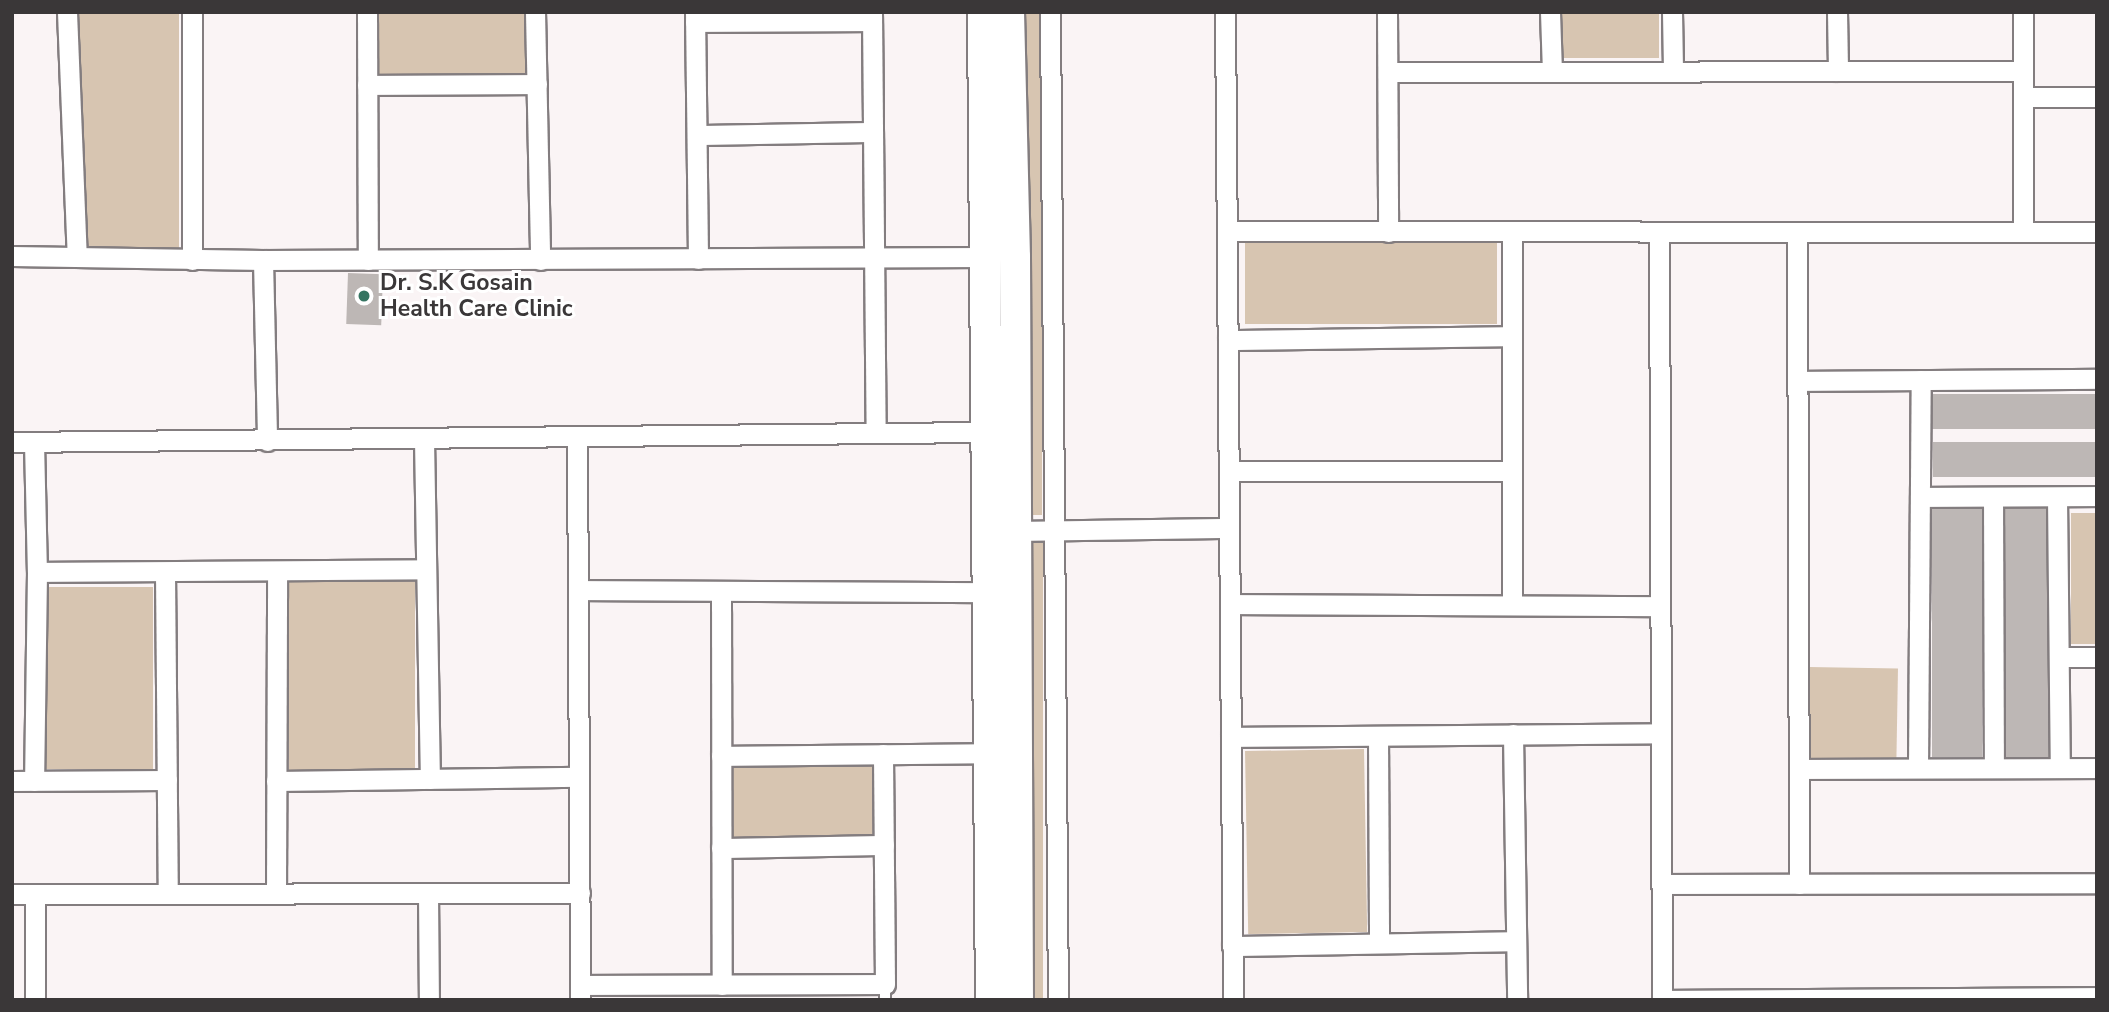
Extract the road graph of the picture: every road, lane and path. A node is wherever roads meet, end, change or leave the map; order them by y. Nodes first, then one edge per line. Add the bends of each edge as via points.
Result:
1 (66, 12) edge
2 (192, 12) edge
3 (367, 12) edge
4 (535, 12) edge
5 (983, 12) edge
6 (1009, 12) edge
7 (1050, 12) edge
8 (1225, 12) edge
9 (1387, 12) edge
10 (1550, 12) edge
11 (1672, 12) edge
12 (1837, 12) edge
13 (2023, 12) edge
14 (695, 17) edge
15 (872, 17) edge
16 (1838, 71) junction
17 (2023, 71) junction
18 (1388, 72) junction
19 (1552, 72) junction
20 (1673, 72) junction
21 (537, 84) junction
22 (368, 85) junction
23 (2023, 97) junction
24 (2097, 97) edge
25 (873, 132) junction
26 (697, 135) junction
27 (1227, 231) junction
28 (1388, 232) junction
29 (1512, 232) junction
30 (2023, 232) junction
31 (2097, 232) edge
32 (1659, 233) junction
33 (1797, 233) junction
34 (12, 256) edge
35 (77, 257) junction
36 (985, 257) junction
37 (874, 258) junction
38 (698, 259) junction
39 (192, 260) junction
40 (263, 260) junction
41 (368, 260) junction
42 (540, 260) junction
43 (1512, 336) junction
44 (1228, 340) junction
45 (2097, 379) edge
46 (1921, 380) junction
47 (1798, 381) junction
48 (986, 432) junction
49 (876, 433) junction
50 (577, 437) junction
51 (424, 439) junction
52 (267, 441) junction
53 (12, 442) edge
54 (34, 442) junction
55 (1228, 471) junction
56 (1512, 471) junction
57 (2097, 496) edge
58 (1920, 497) junction
59 (1993, 497) junction
60 (2057, 497) junction
61 (1229, 528) junction
62 (1052, 531) junction
63 (1001, 532) junction
64 (426, 569) junction
65 (277, 571) junction
66 (37, 572) junction
67 (165, 572) junction
68 (578, 590) junction
69 (721, 591) junction
70 (987, 593) junction
71 (1230, 604) junction
72 (1512, 606) junction
73 (1660, 606) junction
74 (2059, 657) junction
75 (2097, 657) edge
76 (1660, 733) junction
77 (1513, 734) junction
78 (1378, 736) junction
79 (1231, 737) junction
80 (1003, 753) junction
81 (883, 754) junction
82 (721, 756) junction
83 (1919, 768) junction
84 (1994, 768) junction
85 (2060, 768) junction
86 (2097, 768) edge
87 (1799, 769) junction
88 (579, 777) junction
89 (430, 779) junction
90 (167, 780) junction
91 (12, 781) edge
92 (34, 781) junction
93 (276, 781) junction
94 (884, 845) junction
95 (721, 848) junction
96 (2097, 883) edge
97 (1661, 884) junction
98 (1799, 884) junction
99 (428, 893) junction
100 (580, 893) junction
101 (12, 894) edge
102 (167, 894) junction
103 (276, 894) junction
104 (35, 895) junction
105 (1516, 941) junction
106 (1379, 943) junction
107 (1232, 946) junction
108 (722, 985) junction
109 (885, 992) edge
110 (580, 993) edge
111 (2097, 997) edge
112 (36, 1000) edge
113 (429, 1000) edge
114 (991, 1000) edge
115 (1018, 1000) edge
116 (1058, 1000) edge
117 (1233, 1000) edge
118 (1517, 1000) edge
119 (1664, 1000) edge

1 - 35 street
2 - 39 street
3 - 22 street
4 - 21 street
5 - 36 main road
6 - 63 main road via 1015,257
7 - 62 street
8 - 27 street
9 - 18 street
10 - 19 street
11 - 20 street
12 - 16 street
13 - 17 street
14 - 15 street
14 - 26 street
15 - 25 street
16 - 17 street
16 - 20 street
17 - 23 street
18 - 19 street
18 - 28 street
19 - 20 street
21 - 22 street
21 - 42 street
22 - 41 street
23 - 24 street
23 - 30 street
25 - 26 street
25 - 37 street
26 - 38 street
27 - 28 street
27 - 44 street
28 - 29 street
29 - 32 street
29 - 43 street
30 - 31 street
30 - 33 street
32 - 33 street
32 - 73 street
33 - 47 street
34 - 35 street
35 - 39 street
36 - 37 street
36 - 48 main road
37 - 38 street
37 - 49 street
38 - 42 street
39 - 40 street
40 - 41 street
40 - 52 street
41 - 42 street
43 - 44 street
43 - 56 street
44 - 55 street
45 - 46 street
46 - 47 street
46 - 58 street
47 - 87 street
48 - 49 street
48 - 63 main road
49 - 50 street
50 - 51 street
50 - 68 street
51 - 52 street
51 - 64 street
52 - 54 street
53 - 54 street
54 - 66 street
55 - 56 street
55 - 61 street
56 - 72 street
57 - 60 street
58 - 59 street
58 - 83 street
59 - 60 street
59 - 84 street
60 - 74 street
61 - 62 street
61 - 71 street
62 - 63 street
62 - 116 street
63 - 70 main road
63 - 80 main road
64 - 65 street
64 - 89 street
65 - 67 street
65 - 93 street
66 - 67 street
66 - 92 street
67 - 90 street
68 - 69 street
68 - 88 street
69 - 70 street
69 - 82 street
70 - 80 main road
71 - 72 street
71 - 79 street
72 - 73 street
73 - 76 street
74 - 75 street
74 - 85 street
76 - 77 street
76 - 97 street
77 - 78 street
77 - 105 street
78 - 79 street
78 - 106 street
79 - 107 street
80 - 81 street
80 - 114 main road
80 - 115 main road
81 - 82 street
81 - 94 street
82 - 95 street
83 - 84 street
83 - 87 street
84 - 85 street
85 - 86 street
87 - 98 street
88 - 89 street
88 - 100 street
89 - 93 street
90 - 92 street
90 - 102 street
91 - 92 street
93 - 103 street
94 - 95 street
94 - 109 street
95 - 108 street
96 - 98 street
97 - 98 street
97 - 119 street
99 - 100 street
99 - 103 street
99 - 113 street
100 - 110 street
101 - 104 street
102 - 103 street
102 - 104 street
104 - 112 street
105 - 106 street
105 - 118 street
106 - 107 street
107 - 117 street
108 - 109 street
108 - 110 street
111 - 119 street

